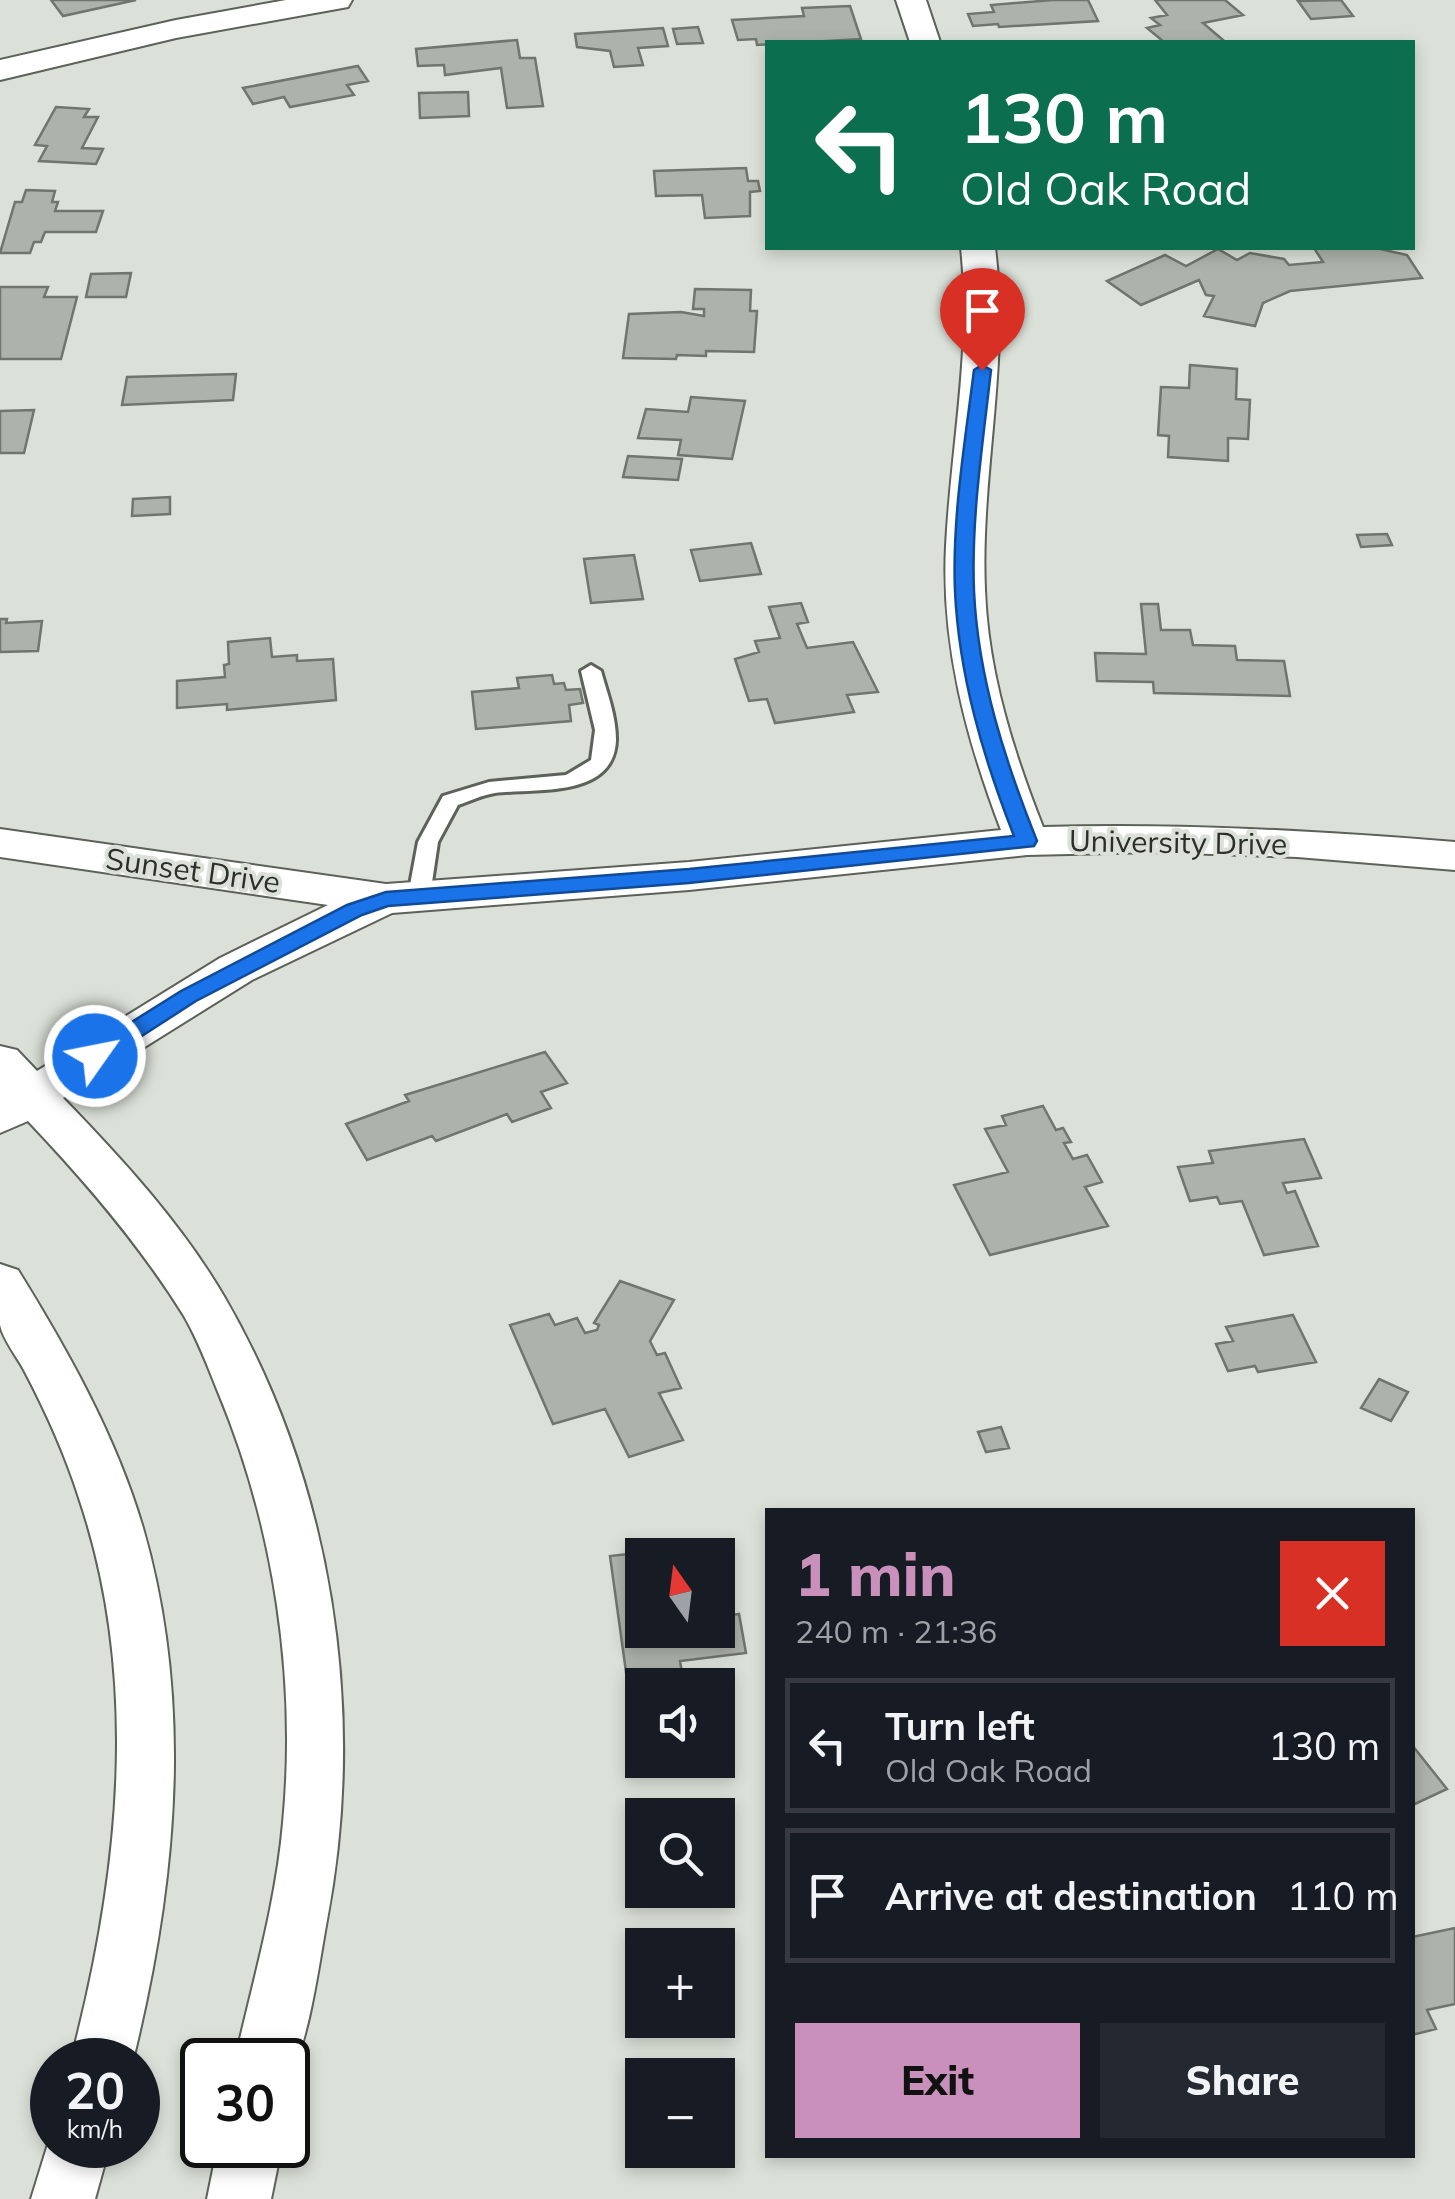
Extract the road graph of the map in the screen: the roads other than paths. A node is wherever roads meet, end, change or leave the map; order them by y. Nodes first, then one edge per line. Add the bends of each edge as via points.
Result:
1 (337, 0) edge
2 (911, 0) edge
3 (923, 40) edge
4 (0, 70) edge
5 (978, 250) edge
6 (591, 671) dead end
7 (1027, 841) junction
8 (0, 844) edge
9 (1443, 847) edge
10 (403, 897) junction
11 (11, 1091) edge
12 (0, 1283) edge
13 (107, 2038) edge
14 (270, 2038) edge
15 (72, 2168) edge
16 (245, 2168) edge
17 (63, 2199) edge
18 (239, 2199) edge

1 - 4 street
2 - 3 street
5 - 7 street via 986,340 965,589 975,678 1002,780
6 - 10 lane via 605,728 602,761 563,782 491,788 450,800
7 - 9 street, University Drive
7 - 10 street, University Drive
8 - 10 street, Sunset Drive
10 - 11 street, University Drive via 354,910
11 - 14 street via 166,1249 206,1308 258,1421 290,1523 312,1681 314,1792
12 - 13 street via 68,1402 115,1527 134,1608 146,1724 139,1884
15 - 17 street
16 - 18 street

